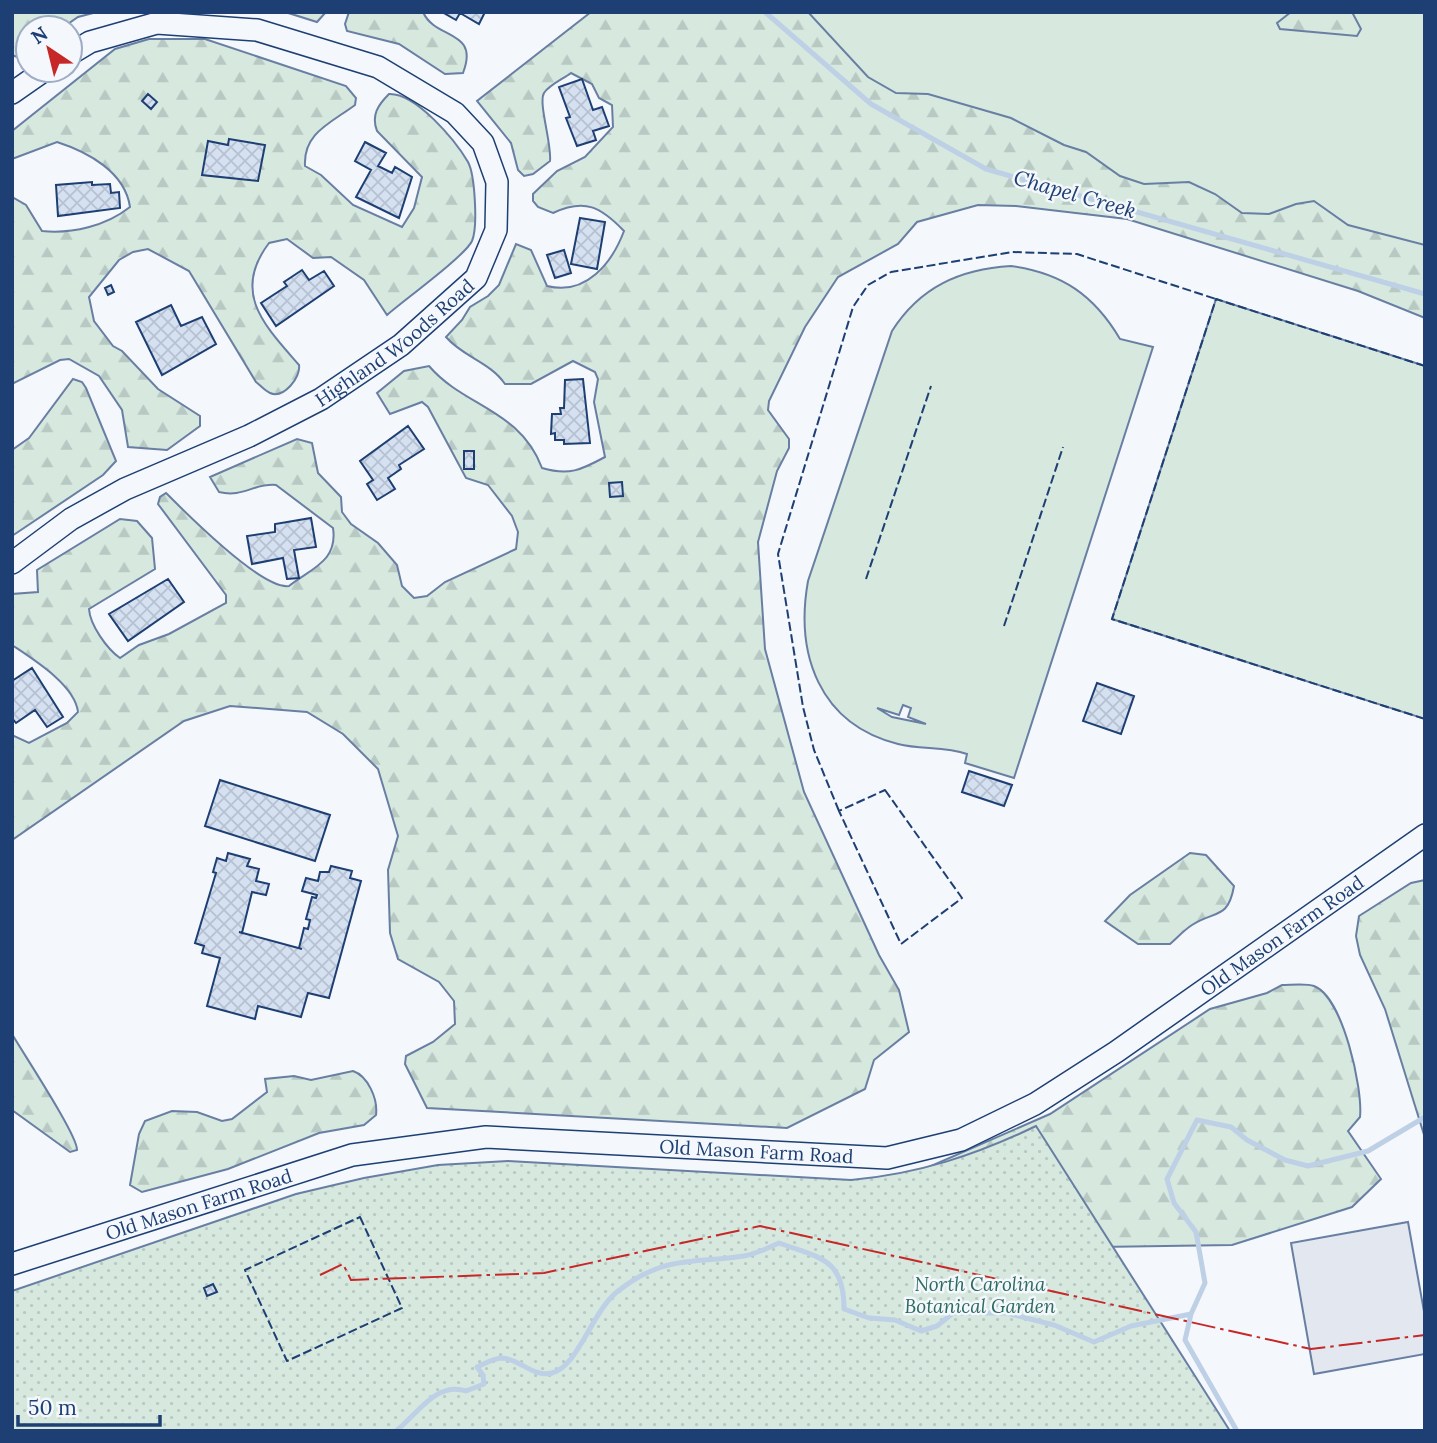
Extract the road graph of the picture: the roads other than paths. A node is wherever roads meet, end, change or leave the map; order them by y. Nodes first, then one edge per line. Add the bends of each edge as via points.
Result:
1 (84, 46) edge
2 (12, 562) edge
3 (1425, 835) edge
4 (12, 1264) edge

1 - 2 street, Highland Woods Road via 157,23 257,30 378,68 455,113 483,143 497,182 496,229 476,278 401,345 309,405 114,495 71,519
3 - 4 street, Old Mason Farm Road via 1116,1052 1035,1104 961,1140 887,1158 486,1137 352,1155

